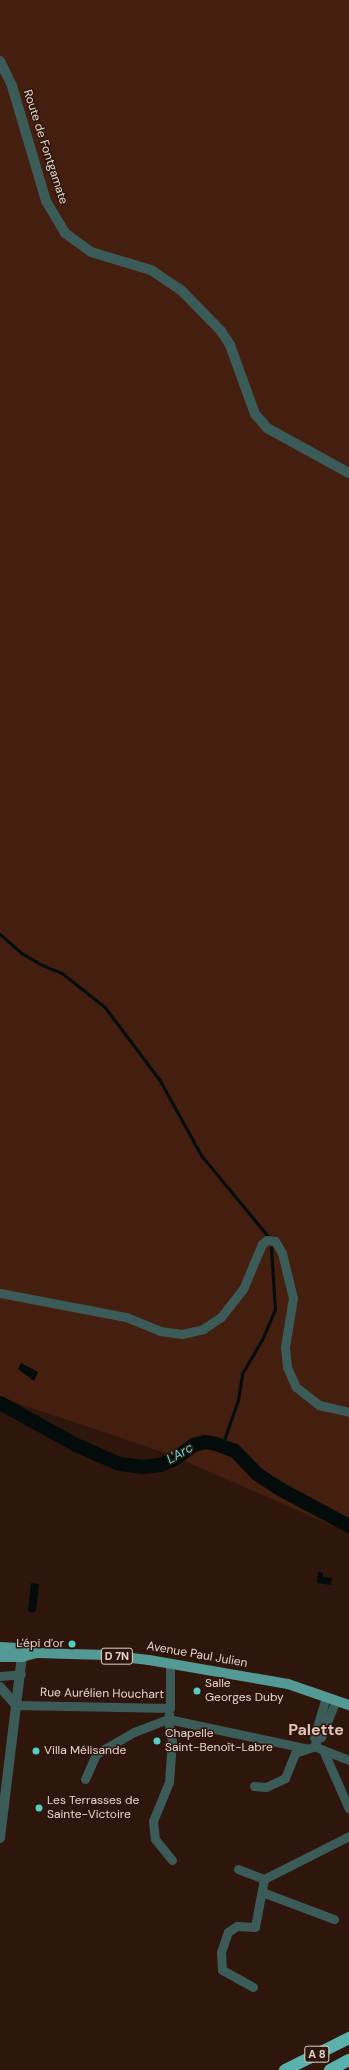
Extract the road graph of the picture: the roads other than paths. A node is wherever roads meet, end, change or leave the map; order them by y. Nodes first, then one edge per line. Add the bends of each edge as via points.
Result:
1 (0, 61) edge
2 (349, 473) edge
3 (0, 1293) edge
4 (349, 1412) edge
5 (0, 1647) edge
6 (20, 1651) junction
7 (0, 1652) edge
8 (0, 1657) edge
9 (170, 1665) junction
10 (21, 1674) junction
11 (0, 1676) edge
12 (0, 1687) edge
13 (331, 1699) junction
14 (16, 1705) junction
15 (349, 1705) edge
16 (170, 1708) junction
17 (168, 1719) junction
18 (318, 1746) junction
19 (305, 1748) junction
20 (349, 1760) edge
21 (86, 1779) dead end
22 (254, 1786) dead end
23 (349, 1809) edge
24 (1, 1825) edge
25 (349, 1836) edge
26 (0, 1838) edge
27 (172, 1860) dead end
28 (238, 1869) dead end
29 (264, 1879) junction
30 (262, 1892) junction
31 (334, 1919) dead end
32 (253, 1987) dead end
33 (349, 2038) edge
34 (349, 2060) edge
35 (285, 2070) edge
36 (330, 2070) edge

1 - 2 street, Route de Fontgamate via 12,86 46,201 66,233 91,252 151,270 181,290 221,331 230,345 255,414 267,428
3 - 4 street via 126,1316 160,1331 182,1334 203,1329 221,1317 243,1289 262,1244 267,1240 275,1241 282,1253 293,1298 285,1347 287,1367 296,1387 319,1405
5 - 6 main road, Avenue Paul Julien / D 7N
6 - 7 street
6 - 8 main road, Avenue Paul Julien / D 7N
6 - 9 main road, Avenue Paul Julien / D 7N via 106,1655
6 - 10 street
9 - 13 main road, Avenue Paul Julien / D 7N via 288,1684
9 - 16 street, Rue Aurélien Houchart
10 - 11 street
10 - 14 street
12 - 14 street
13 - 15 main road, Avenue Paul Julien / D 7N
13 - 18 street via 314,1737
14 - 16 street, Rue Aurélien Houchart
14 - 24 street
16 - 17 street
17 - 19 street
17 - 21 street via 134,1732 96,1754
17 - 27 street via 172,1741 169,1782 153,1821 155,1839
18 - 19 street
18 - 20 street
18 - 23 street
19 - 22 street via 295,1753 285,1778 266,1788
24 - 26 street
25 - 29 street
28 - 29 street
29 - 30 street
30 - 31 street
30 - 32 street via 255,1927 237,1926 228,1932 220,1962 225,1974
33 - 35 highway, A 8
34 - 36 highway, A 8

